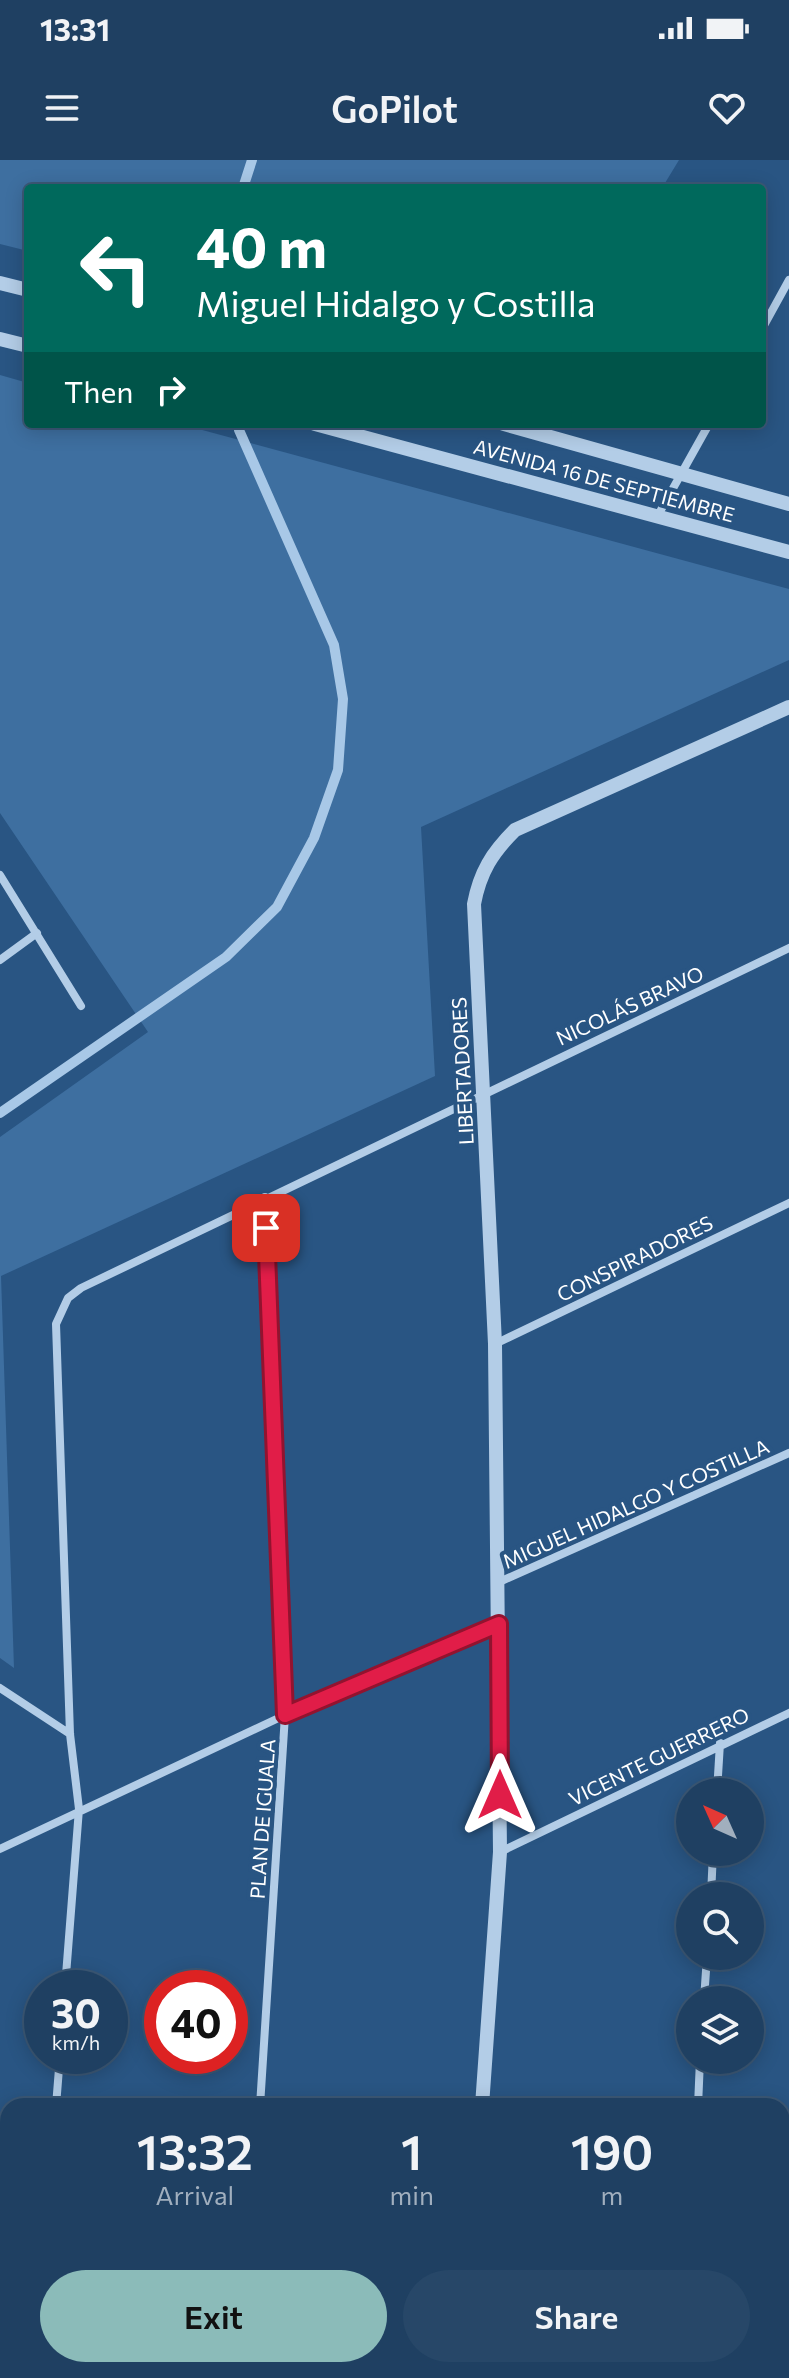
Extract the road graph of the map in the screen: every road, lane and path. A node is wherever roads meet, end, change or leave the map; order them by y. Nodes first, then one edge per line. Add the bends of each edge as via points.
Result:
1 (789, 280) edge
2 (0, 283) edge
3 (24, 289) edge
4 (766, 322) edge
5 (0, 339) edge
6 (24, 345) edge
7 (330, 428) edge
8 (518, 428) edge
9 (707, 428) edge
10 (681, 474) junction
11 (789, 504) edge
12 (657, 517) junction
13 (789, 552) edge
14 (789, 707) edge
15 (0, 875) edge
16 (37, 933) junction
17 (789, 948) edge
18 (0, 960) edge
19 (81, 1006) dead end
20 (486, 1093) junction
21 (265, 1197) junction
22 (789, 1203) edge
23 (495, 1344) junction
24 (789, 1453) edge
25 (497, 1584) junction
26 (499, 1624) junction
27 (0, 1688) edge
28 (789, 1713) edge
29 (285, 1715) junction
30 (70, 1734) junction
31 (720, 1743) junction
32 (718, 1778) edge
33 (79, 1809) junction
34 (0, 1849) edge
35 (500, 1852) junction
36 (66, 1970) edge
37 (59, 2074) edge
38 (699, 2074) edge
39 (57, 2098) edge
40 (261, 2098) edge
41 (483, 2098) edge
42 (698, 2098) edge

1 - 4 street
2 - 3 street
5 - 6 street
7 - 12 street, AVENIDA 16 DE SEPTIEMBRE
8 - 10 street, AVENIDA 16 DE SEPTIEMBRE
9 - 10 street
10 - 11 street, AVENIDA 16 DE SEPTIEMBRE
10 - 12 street
12 - 13 street, AVENIDA 16 DE SEPTIEMBRE
14 - 20 street, LIBERTADORES via 515,830 493,852 478,879 474,904
15 - 16 street
16 - 18 street
16 - 19 street
17 - 20 street, NICOLÁS BRAVO
20 - 21 street
20 - 23 street, LIBERTADORES
21 - 29 street, PLAN DE IGUALA
21 - 30 street via 81,1288 60,1311 56,1324
22 - 23 street, CONSPIRADORES
23 - 25 street, LIBERTADORES
24 - 25 street, MIGUEL HIDALGO Y COSTILLA
25 - 26 street, LIBERTADORES
26 - 29 street
26 - 35 street, LIBERTADORES
27 - 30 street
28 - 31 street, VICENTE GUERRERO
29 - 33 street
29 - 40 street, PLAN DE IGUALA
30 - 33 street
31 - 32 street
31 - 35 street, VICENTE GUERRERO
33 - 34 street
33 - 36 street
35 - 41 street, LIBERTADORES
37 - 39 street
38 - 42 street

